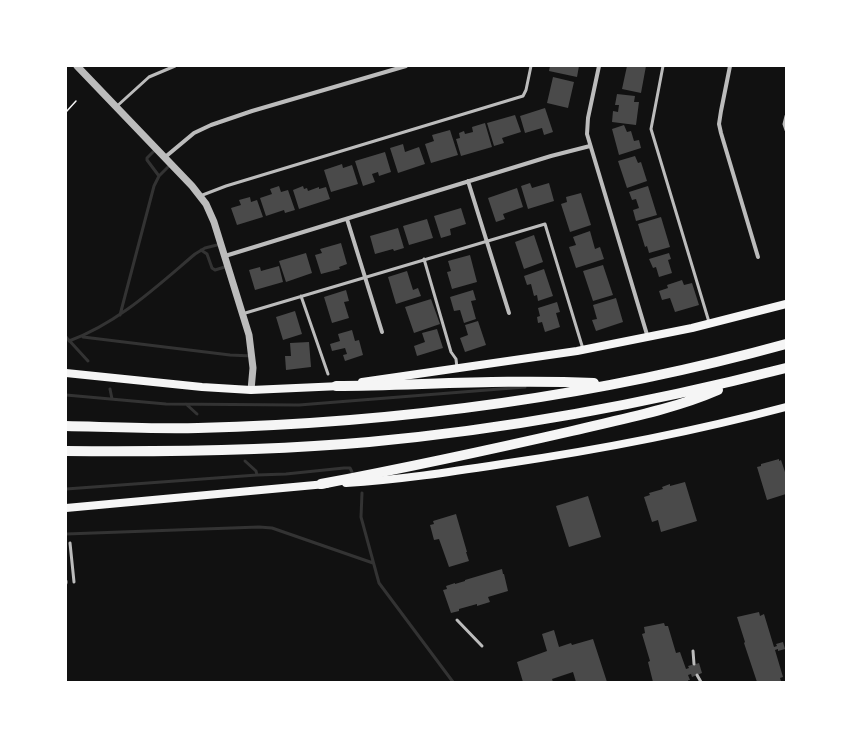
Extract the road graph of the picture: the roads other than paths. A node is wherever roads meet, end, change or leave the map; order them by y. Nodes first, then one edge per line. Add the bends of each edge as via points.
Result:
1 (77, 66) edge
2 (175, 66) edge
3 (406, 66) edge
4 (531, 66) edge
5 (599, 66) edge
6 (663, 66) edge
7 (730, 66) edge
8 (116, 107) junction
9 (786, 116) edge
10 (786, 130) edge
11 (590, 146) junction
12 (164, 158) junction
13 (468, 181) junction
14 (200, 196) junction
15 (347, 219) junction
16 (487, 241) junction
17 (225, 256) junction
18 (758, 256) dead end
19 (424, 259) junction
20 (365, 277) junction
21 (300, 296) junction
22 (786, 304) edge
23 (509, 313) dead end
24 (242, 314) junction
25 (710, 324) junction
26 (382, 332) dead end
27 (648, 338) junction
28 (786, 344) edge
29 (584, 350) junction
30 (457, 368) junction
31 (786, 368) edge
32 (66, 373) edge
33 (328, 374) dead end
34 (745, 378) junction
35 (612, 384) junction
36 (336, 386) junction
37 (251, 390) junction
38 (786, 407) edge
39 (66, 426) edge
40 (66, 451) edge
41 (321, 484) junction
42 (66, 508) edge
43 (70, 543) dead end
44 (74, 582) dead end
45 (456, 620) dead end
46 (482, 646) dead end
47 (693, 651) dead end
48 (694, 664) dead end
49 (697, 675) dead end
50 (701, 682) edge

1 - 8 street
2 - 8 lane via 149,77
3 - 12 street via 211,125 194,133
4 - 14 lane via 526,90 522,96
5 - 11 street via 588,118 587,134
6 - 25 lane via 651,129
7 - 18 street via 719,124
8 - 12 street
9 - 10 lane
11 - 13 street
11 - 27 street
12 - 14 street
13 - 15 street
13 - 16 street
14 - 17 street via 214,222
15 - 17 street
15 - 20 street
16 - 19 lane
16 - 23 street
16 - 29 lane via 545,224
17 - 24 street
19 - 20 lane
19 - 30 lane
20 - 21 lane
20 - 26 street
21 - 24 lane
21 - 33 lane
22 - 25 main road
24 - 37 street via 252,352
25 - 27 main road
27 - 29 main road
28 - 35 highway
29 - 30 main road
30 - 36 main road
31 - 34 highway
32 - 37 main road
34 - 40 highway via 698,390 548,419 422,436 316,446 217,451
34 - 41 highway via 702,397 621,419 448,460
35 - 36 highway via 519,382
35 - 39 highway via 452,410 333,421 196,428
36 - 37 main road
38 - 41 main road via 593,450 452,472 367,482
41 - 42 main road
43 - 44 lane
45 - 46 lane
47 - 48 lane
49 - 50 lane

